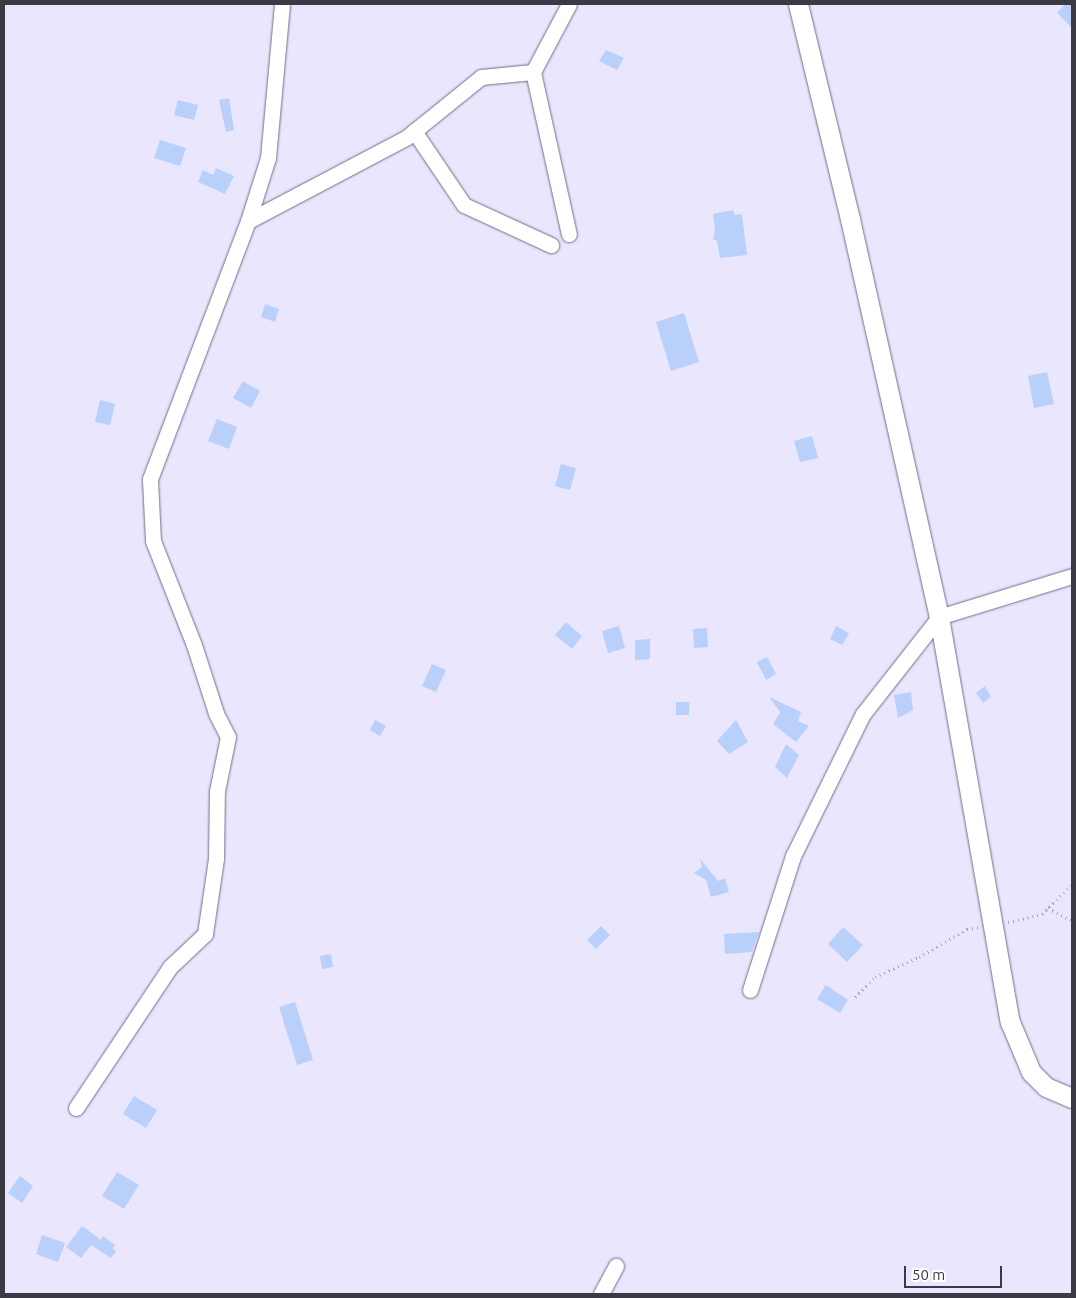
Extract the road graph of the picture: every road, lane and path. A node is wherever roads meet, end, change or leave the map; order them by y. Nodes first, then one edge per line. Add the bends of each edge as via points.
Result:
1 (282, 4) edge
2 (569, 4) edge
3 (798, 4) edge
4 (533, 72) junction
5 (414, 132) junction
6 (248, 221) junction
7 (569, 234) dead end
8 (551, 245) dead end
9 (1072, 576) edge
10 (939, 617) junction
11 (1072, 884) edge
12 (1048, 908) junction
13 (1072, 921) edge
14 (994, 925) junction
15 (750, 990) dead end
16 (855, 997) dead end
17 (1072, 1098) edge
18 (76, 1108) dead end
19 (616, 1266) dead end
20 (601, 1294) edge

1 - 6 street via 268,158
2 - 4 street
3 - 10 street
4 - 5 street via 481,77
4 - 7 street
5 - 6 street
5 - 8 street via 464,205
6 - 18 street via 150,479 153,541 194,645 216,713 228,737 217,792 216,859 205,934 170,967
9 - 10 street
10 - 14 street
10 - 15 street via 863,714 793,856
11 - 12 path
12 - 13 path
12 - 14 path via 1042,914
14 - 16 path via 967,929 875,977
14 - 17 street via 1010,1022 1031,1072 1046,1087
19 - 20 street

